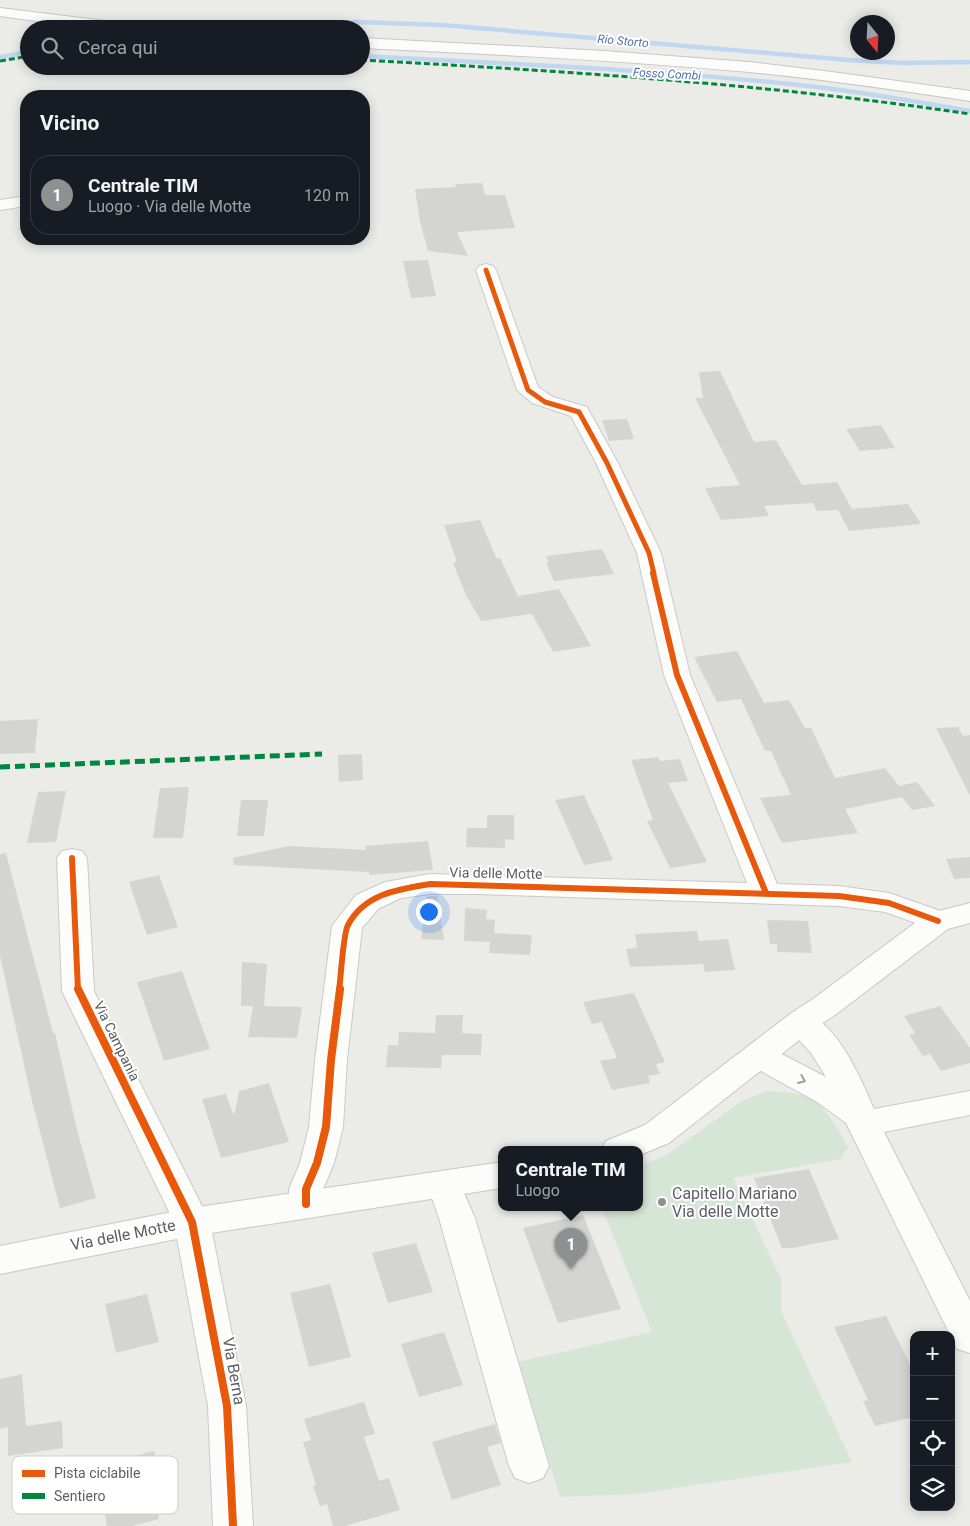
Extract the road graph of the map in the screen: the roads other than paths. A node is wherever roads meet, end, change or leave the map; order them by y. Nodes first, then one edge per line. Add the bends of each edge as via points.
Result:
1 (0, 12) edge
2 (61, 20) edge
3 (370, 43) edge
4 (970, 96) edge
5 (20, 202) edge
6 (0, 205) edge
7 (486, 270) dead end
8 (72, 858) dead end
9 (766, 894) junction
10 (970, 913) edge
11 (938, 921) junction
12 (801, 1022) junction
13 (759, 1056) junction
14 (970, 1103) edge
15 (861, 1119) junction
16 (628, 1146) edge
17 (498, 1176) edge
18 (444, 1184) junction
19 (306, 1204) junction
20 (192, 1222) junction
21 (0, 1260) edge
22 (967, 1327) edge
23 (529, 1466) dead end
24 (233, 1526) edge

1 - 2 street
3 - 4 street via 750,67
5 - 6 street
7 - 9 street via 528,390 534,397 579,412 649,553 677,675
8 - 20 street, Via Campania via 78,991
9 - 11 street, Via delle Motte via 839,896 889,903
9 - 19 street, Via delle Motte via 430,884 395,889 367,902 347,926 326,1127 306,1189
10 - 11 street
11 - 12 street
12 - 13 street
12 - 15 street via 826,1047 851,1092
13 -> 15 street via 829,1093
13 - 16 street via 657,1134
14 - 15 street
15 - 22 street
17 - 18 street, Via delle Motte
18 - 19 street, Via delle Motte
18 - 23 street via 457,1218
19 - 20 street, Via delle Motte
20 - 21 street, Via delle Motte
20 - 24 street, Via Berna via 227,1406

